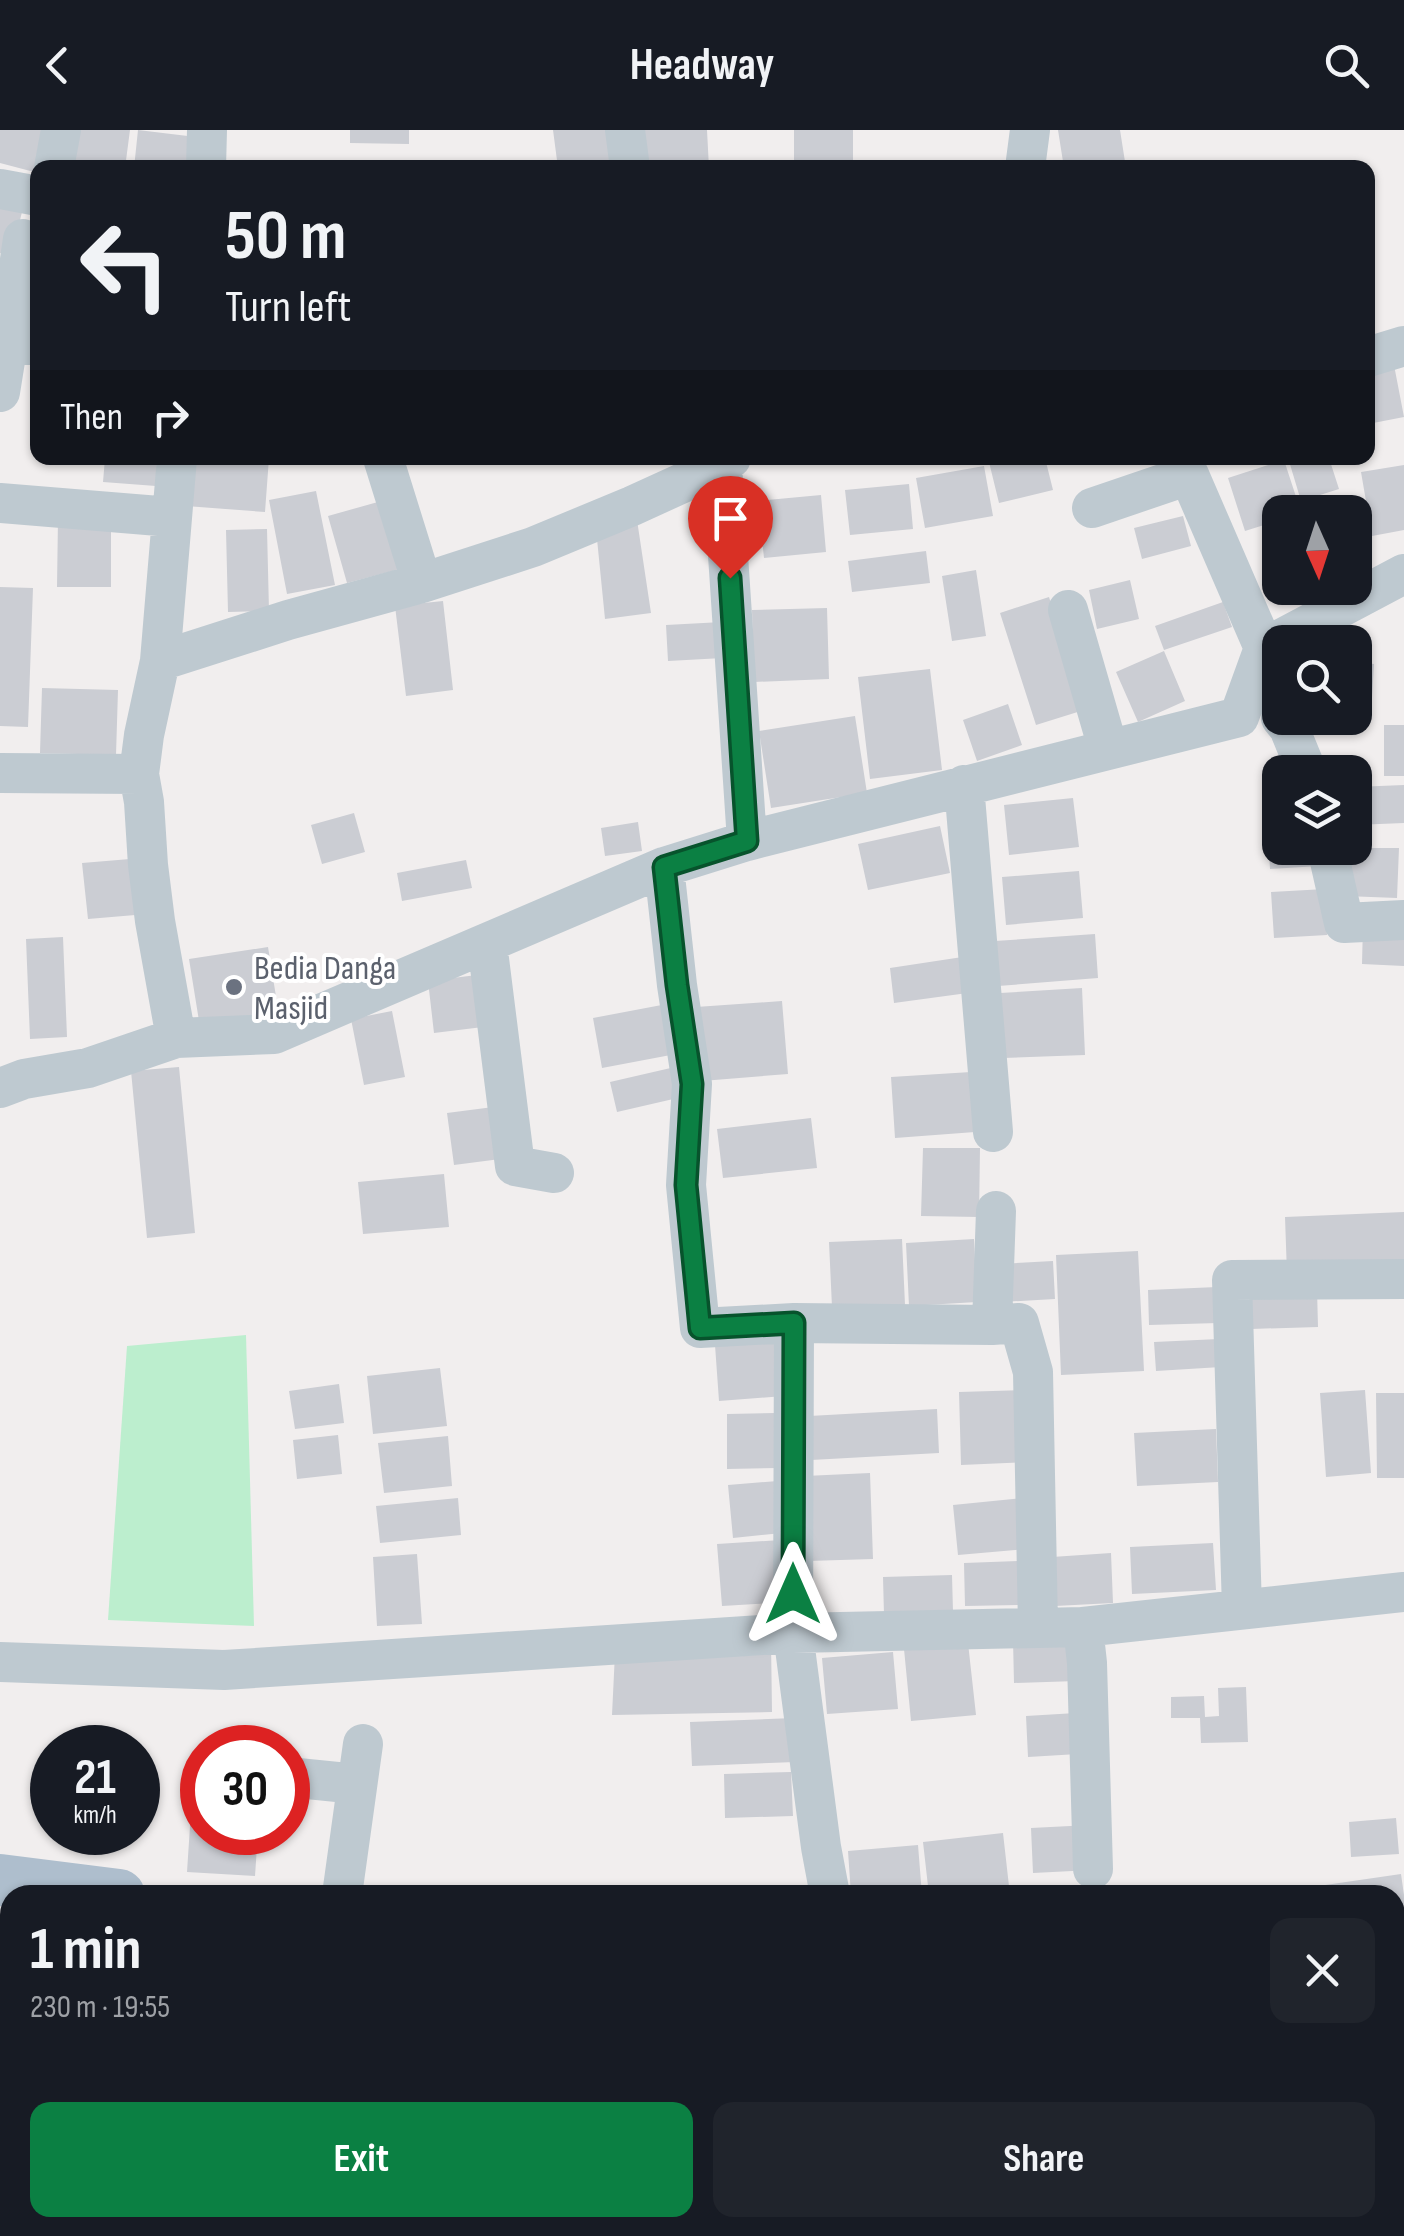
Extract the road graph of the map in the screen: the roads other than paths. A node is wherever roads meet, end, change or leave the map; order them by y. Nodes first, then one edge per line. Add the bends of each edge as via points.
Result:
1 (60, 130) edge
2 (208, 130) edge
3 (625, 130) edge
4 (1030, 130) edge
5 (55, 160) edge
6 (206, 160) edge
7 (629, 160) edge
8 (1027, 160) edge
9 (0, 189) edge
10 (30, 195) edge
11 (23, 239) dead end
12 (1404, 346) edge
13 (1375, 355) edge
14 (10, 366) edge
15 (176, 465) edge
16 (385, 465) edge
17 (721, 465) edge
18 (727, 465) edge
19 (0, 503) edge
20 (1092, 508) dead end
21 (171, 517) junction
22 (1404, 574) edge
23 (422, 582) junction
24 (1068, 610) dead end
25 (160, 662) junction
26 (1259, 664) junction
27 (1262, 672) edge
28 (1108, 748) junction
29 (0, 773) edge
30 (139, 774) junction
31 (964, 785) junction
32 (747, 841) junction
33 (1331, 865) edge
34 (664, 867) junction
35 (1404, 920) edge
36 (487, 943) junction
37 (176, 1038) junction
38 (0, 1088) edge
39 (993, 1132) dead end
40 (554, 1173) dead end
41 (996, 1211) dead end
42 (1404, 1279) edge
43 (794, 1323) junction
44 (992, 1325) junction
45 (1404, 1592) edge
46 (1242, 1609) junction
47 (1083, 1626) junction
48 (1038, 1627) junction
49 (793, 1633) junction
50 (0, 1662) edge
51 (363, 1744) dead end
52 (310, 1779) edge
53 (357, 1784) junction
54 (1094, 1868) dead end
55 (0, 1880) edge
56 (40, 1885) edge
57 (343, 1885) edge
58 (828, 1885) edge

1 - 5 street
2 - 6 street
3 - 7 street
4 - 8 street
9 - 10 street
11 - 14 street
12 - 13 street
15 - 21 street
16 - 23 street
17 - 23 street via 533,546
18 - 32 street
19 - 21 street
20 - 26 street via 1188,476
21 - 25 street
22 - 26 street
23 - 25 street
24 - 28 street
25 - 30 street
26 - 27 street
26 - 28 street via 1239,716
28 - 31 street
29 - 30 street
30 - 37 street
31 - 32 street
31 - 39 street
32 - 34 street
33 - 35 street via 1344,923
34 - 36 street
34 - 43 street via 692,1084 686,1185 700,1328
36 - 37 street via 274,1034
36 - 40 street via 515,1166
37 - 38 street
41 - 44 street
42 - 46 street via 1232,1280
43 - 44 street
43 - 49 street
44 - 48 street via 1020,1323 1033,1372
45 - 46 street
46 - 47 street
47 - 48 street
47 - 54 street
48 - 49 street
49 - 50 street via 224,1670
49 - 58 street
51 - 53 street
52 - 53 street
53 - 57 street
55 - 56 main road

